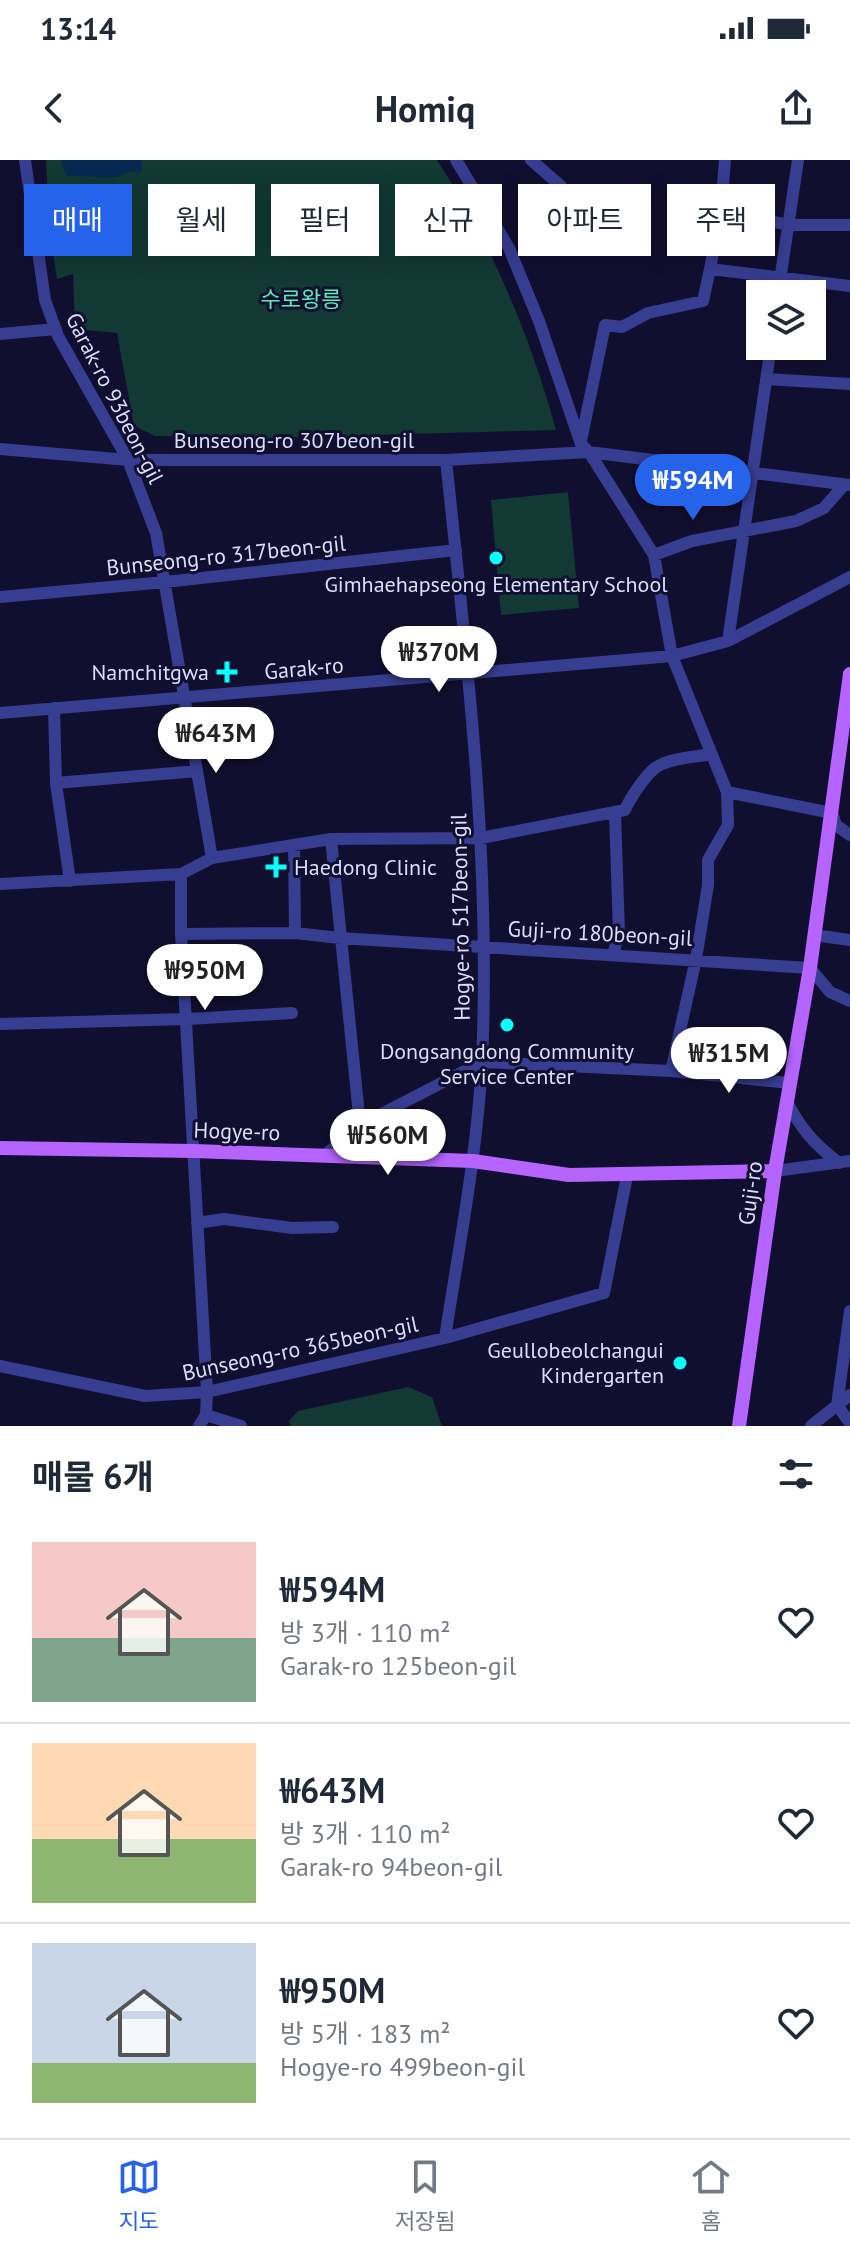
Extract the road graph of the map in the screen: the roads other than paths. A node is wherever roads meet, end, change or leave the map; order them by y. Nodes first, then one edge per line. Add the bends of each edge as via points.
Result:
1 (25, 160) edge
2 (456, 160) edge
3 (531, 160) edge
4 (725, 160) edge
5 (798, 160) edge
6 (559, 184) edge
7 (723, 184) edge
8 (775, 222) edge
9 (788, 225) junction
10 (850, 225) edge
11 (712, 256) edge
12 (710, 269) junction
13 (781, 277) junction
14 (780, 280) edge
15 (850, 286) edge
16 (56, 329) junction
17 (0, 334) edge
18 (769, 360) edge
19 (766, 379) junction
20 (850, 384) edge
21 (585, 448) junction
22 (0, 449) edge
23 (128, 460) junction
24 (446, 460) junction
25 (752, 473) junction
26 (847, 485) edge
27 (743, 532) junction
28 (456, 550) junction
29 (654, 555) junction
30 (850, 577) edge
31 (165, 582) junction
32 (0, 597) edge
33 (728, 641) junction
34 (672, 656) junction
35 (469, 673) junction
36 (850, 674) edge
37 (184, 700) junction
38 (54, 708) junction
39 (0, 713) edge
40 (712, 754) junction
41 (197, 771) junction
42 (843, 777) edge
43 (56, 783) junction
44 (727, 792) junction
45 (615, 813) junction
46 (832, 813) junction
47 (850, 835) edge
48 (481, 838) junction
49 (331, 839) junction
50 (294, 845) junction
51 (212, 858) junction
52 (181, 874) junction
53 (70, 881) junction
54 (0, 884) edge
55 (295, 933) junction
56 (181, 934) junction
57 (814, 935) junction
58 (340, 938) junction
59 (850, 940) edge
60 (483, 946) junction
61 (613, 955) junction
62 (696, 959) junction
63 (810, 968) junction
64 (850, 1001) edge
65 (292, 1013) dead end
66 (188, 1019) junction
67 (0, 1024) edge
68 (482, 1062) junction
69 (671, 1071) junction
70 (790, 1083) junction
71 (787, 1102) junction
72 (360, 1125) junction
73 (0, 1148) edge
74 (194, 1151) junction
75 (324, 1156) junction
76 (473, 1161) junction
77 (844, 1162) edge
78 (775, 1171) junction
79 (627, 1176) junction
80 (197, 1223) junction
81 (333, 1227) dead end
82 (850, 1311) edge
83 (445, 1338) junction
84 (0, 1366) edge
85 (207, 1392) junction
86 (850, 1395) edge
87 (837, 1405) junction
88 (203, 1421) edge
89 (850, 1423) edge
90 (241, 1426) edge
91 (739, 1426) edge
92 (811, 1426) edge

1 - 16 street, Garak-ro 93beon-gil via 45,300
2 - 21 street via 509,248
3 - 6 street
4 - 7 street
5 - 9 street
8 - 9 street
9 - 10 street
9 - 13 street
11 - 12 street
12 - 13 street
12 - 21 street via 703,301 648,313 622,327 605,325
13 - 14 street
13 - 15 street
16 - 17 street
16 - 23 street, Garak-ro 93beon-gil
18 - 19 street
19 - 20 street
19 - 25 street
21 - 24 street, Bunseong-ro 307beon-gil
21 - 25 street, Bunseong-ro 307beon-gil
21 - 29 street
22 - 23 street, Bunseong-ro 307beon-gil
23 - 24 street, Bunseong-ro 307beon-gil
23 - 31 street, Garak-ro 93beon-gil via 156,533
24 - 28 street
25 - 26 street, Bunseong-ro 307beon-gil
25 - 27 street
26 - 27 street via 824,508 796,521
27 - 29 street via 692,541
27 - 33 street
28 - 31 street, Bunseong-ro 317beon-gil
28 - 35 street
29 - 34 street
30 - 33 street, Garak-ro
31 - 32 street, Bunseong-ro 317beon-gil
31 - 37 street, Garak-ro 93beon-gil
33 - 34 street, Garak-ro
34 - 35 street, Garak-ro
34 - 40 street
35 - 37 street, Garak-ro
35 - 48 street, Hogye-ro 517beon-gil
36 - 42 main road, Guji-ro
37 - 38 street, Garak-ro
37 - 41 street, Garak-ro 93beon-gil
38 - 39 street, Garak-ro
38 - 43 street
40 - 44 street
40 - 45 street via 656,768 625,810
41 - 43 street
41 - 51 street, Garak-ro 93beon-gil
42 - 46 main road, Guji-ro
43 - 53 street
44 - 46 street
44 - 62 street via 728,825 708,860
45 - 48 street
45 - 61 street via 619,933
46 - 47 street via 836,825
46 - 57 main road, Guji-ro
48 - 49 street
48 - 60 street, Hogye-ro 517beon-gil
49 - 50 street
49 - 58 street
50 - 51 street
50 - 55 street
51 - 52 street
52 - 53 street
52 - 56 street
53 - 54 street
55 - 56 street, Guji-ro 180beon-gil
55 - 58 street, Guji-ro 180beon-gil
56 - 66 street
57 - 59 street
57 - 63 main road, Guji-ro
58 - 60 street, Guji-ro 180beon-gil
58 - 72 street
60 - 61 street, Guji-ro 180beon-gil
60 - 68 street, Hogye-ro 517beon-gil
61 - 62 street, Guji-ro 180beon-gil
62 - 63 street, Guji-ro 180beon-gil
62 - 69 street
63 - 64 street via 830,992
63 - 70 main road, Guji-ro
65 - 66 street
66 - 67 street
66 - 74 street
68 - 69 street
68 - 72 street
68 - 76 street, Hogye-ro 517beon-gil
69 - 70 street
70 - 71 main road, Guji-ro
71 - 77 street via 816,1145
71 - 78 main road, Guji-ro
72 - 75 street
73 - 74 main road, Hogye-ro
74 - 75 main road, Hogye-ro
74 - 80 street
75 - 76 main road, Hogye-ro
76 - 79 main road, Hogye-ro via 569,1175
76 - 83 street
77 - 78 street, Hogye-ro
78 - 79 main road, Hogye-ro
78 - 91 main road, Guji-ro
79 - 83 street, Bunseong-ro 365beon-gil via 604,1293
80 - 81 street via 224,1219
80 - 85 street
82 - 87 street
83 - 85 street, Bunseong-ro 365beon-gil
84 - 85 street, Bunseong-ro 365beon-gil via 145,1396
85 - 88 street
86 - 87 street
87 - 89 street
87 - 92 street
88 - 90 street

